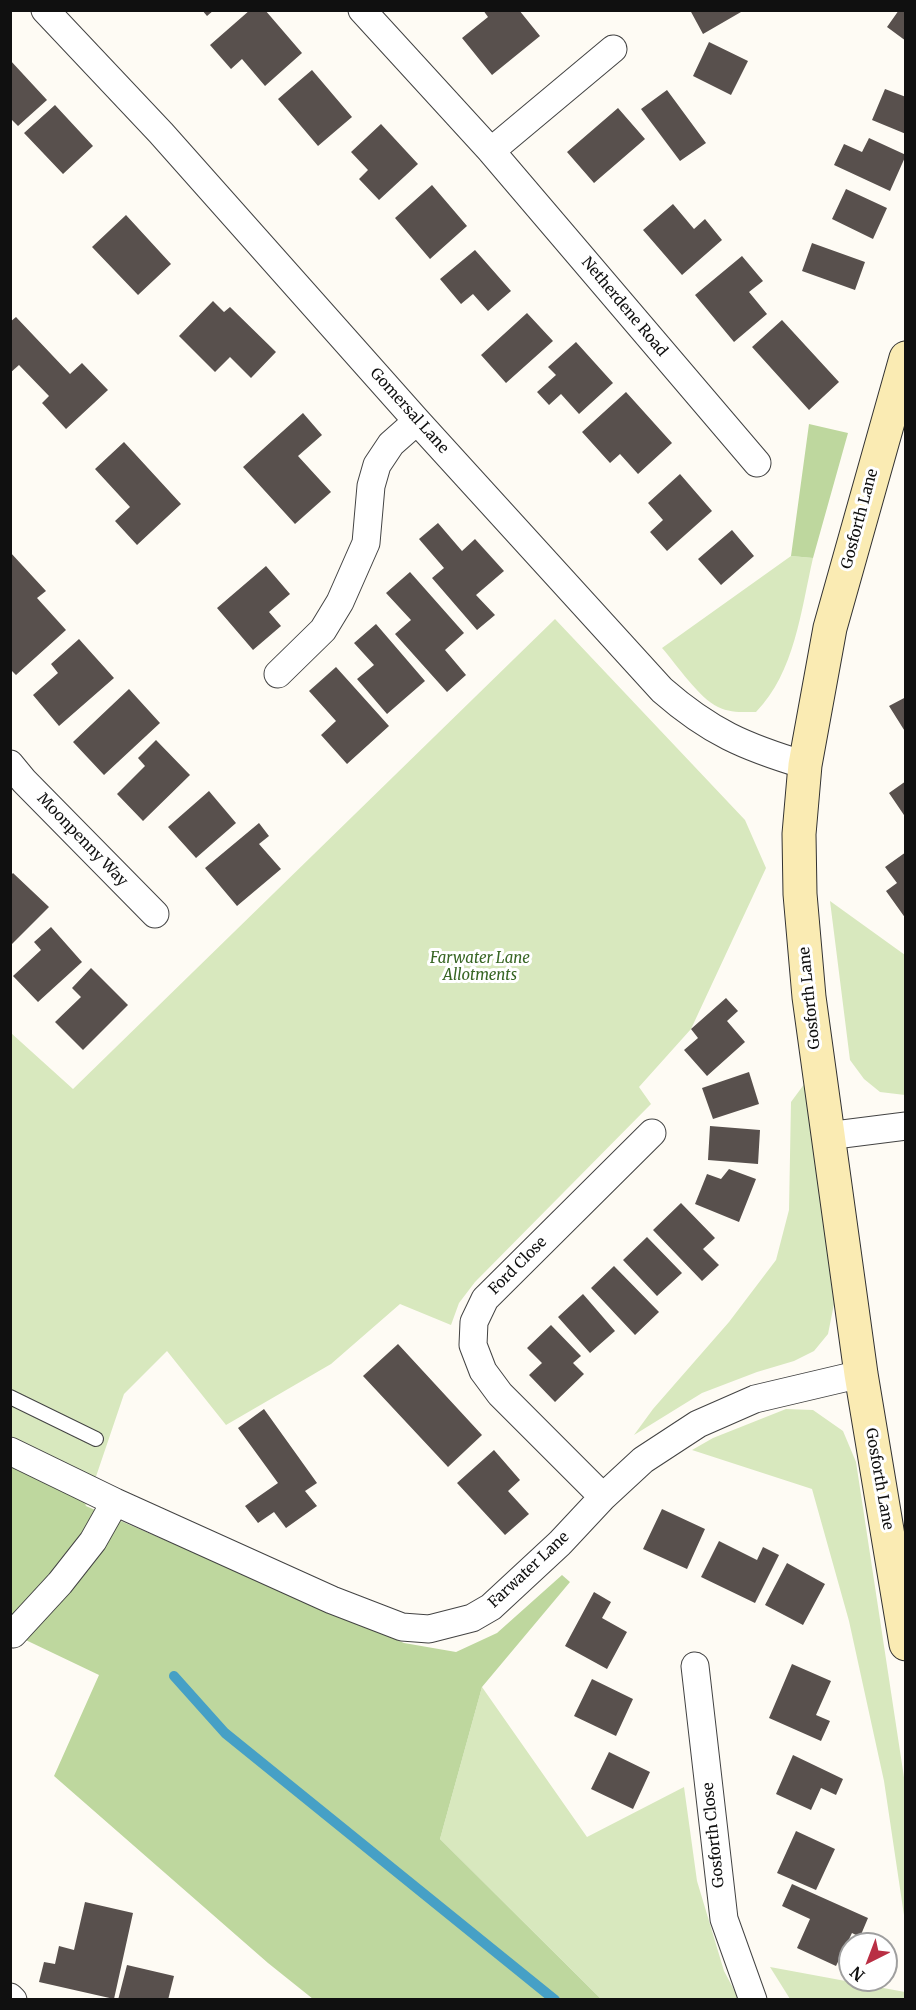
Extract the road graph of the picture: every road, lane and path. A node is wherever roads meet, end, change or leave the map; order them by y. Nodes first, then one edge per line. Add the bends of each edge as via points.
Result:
1 (45, 10) edge
2 (362, 10) edge
3 (613, 49) dead end
4 (491, 151) junction
5 (906, 358) edge
6 (417, 421) junction
7 (757, 463) dead end
8 (278, 674) dead end
9 (10, 764) edge
10 (805, 765) junction
11 (155, 914) dead end
12 (906, 1126) edge
13 (652, 1132) dead end
14 (827, 1136) junction
15 (861, 1374) junction
16 (10, 1397) edge
17 (96, 1439) dead end
18 (10, 1451) edge
19 (603, 1497) junction
20 (115, 1502) junction
21 (13, 1634) dead end
22 (906, 1644) edge
23 (695, 1666) dead end
24 (753, 2000) edge

1 - 6 street, Gomersal Lane
2 - 4 street, Netherdene Road
3 - 4 street
4 - 7 street, Netherdene Road
5 - 10 street, Gosforth Lane via 830,628
6 - 8 street via 392,444 377,465 371,486 366,543 340,602 323,630
6 - 10 street, Gomersal Lane via 662,690 688,713 726,736
9 - 11 street, Moonpenny Way
10 - 14 street, Gosforth Lane via 799,834 800,894
12 - 14 street
13 - 19 street, Ford Close via 485,1299 474,1322 473,1345 483,1371 500,1394
14 - 15 street, Gosforth Lane
15 - 19 street, Farwater Lane via 755,1399 698,1424 643,1460
15 - 22 street, Gosforth Lane
16 - 17 lane
18 - 20 street, Farwater Lane
19 - 20 street, Farwater Lane via 491,1607 472,1618 429,1629 402,1627 332,1600
20 - 21 street via 93,1541
23 - 24 street, Gosforth Close via 724,1918

